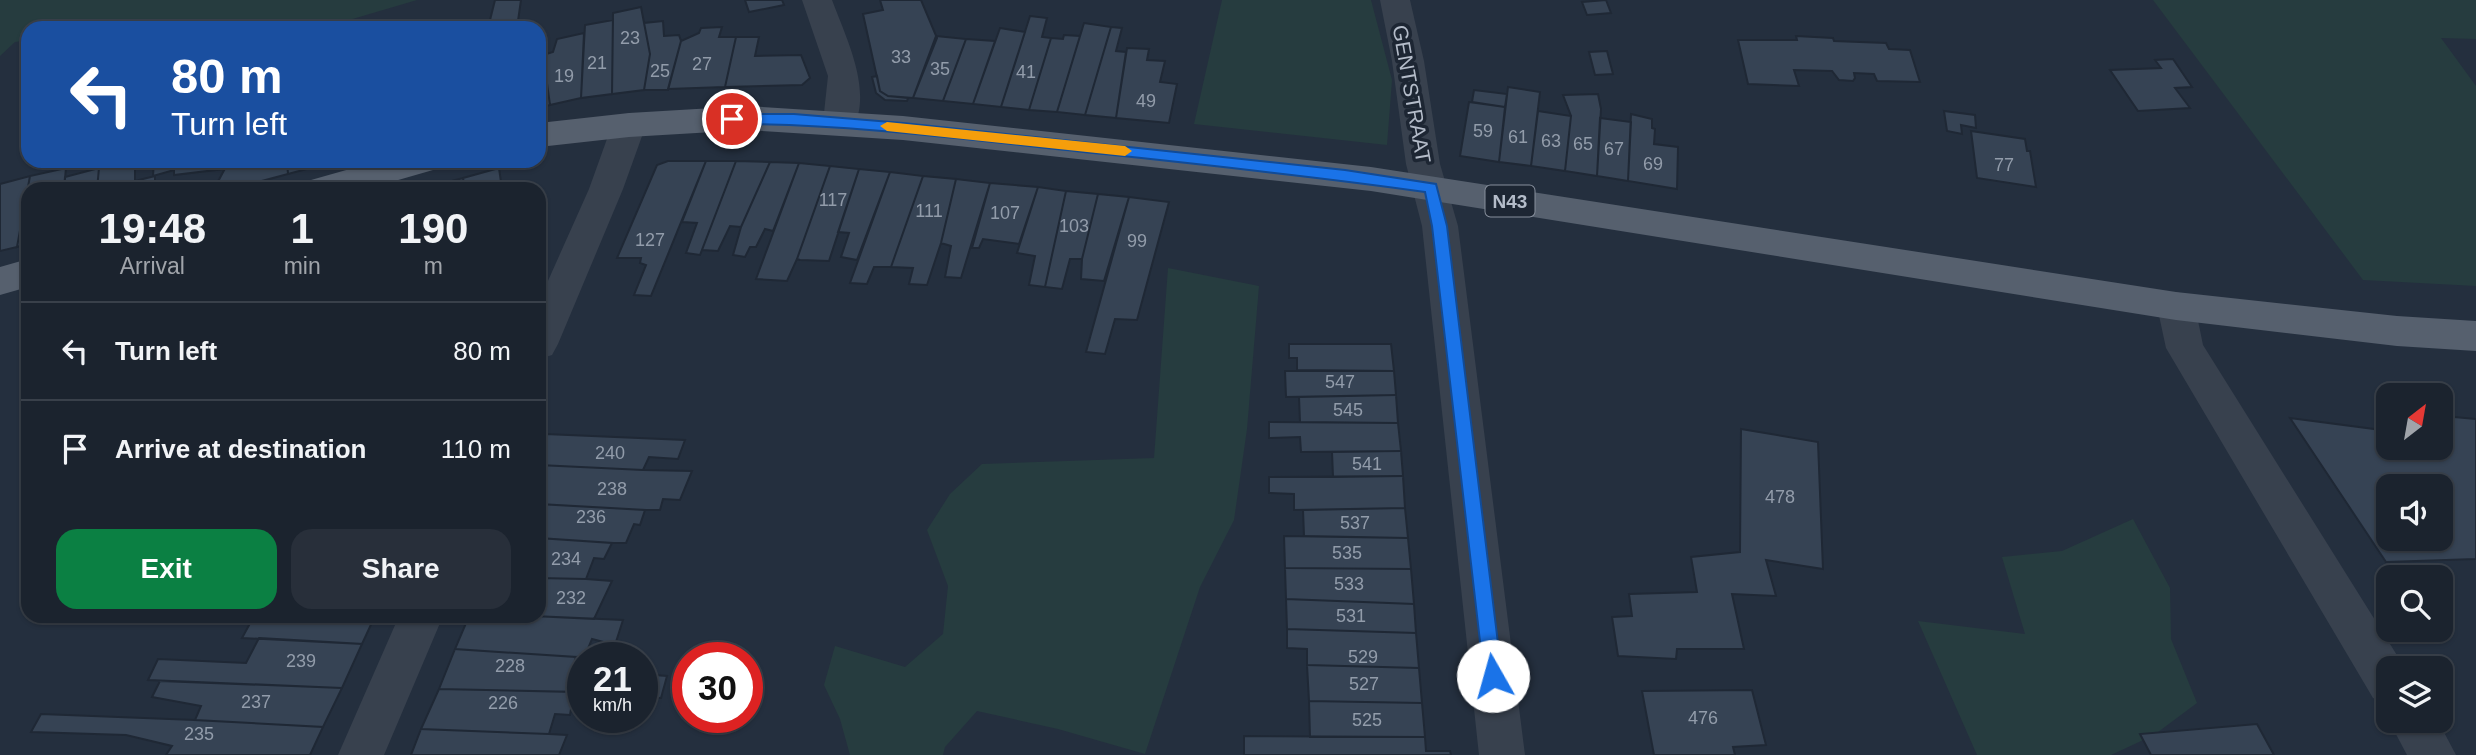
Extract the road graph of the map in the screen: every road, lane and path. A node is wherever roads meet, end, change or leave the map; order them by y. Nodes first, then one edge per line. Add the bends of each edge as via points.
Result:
1 (817, 0) edge
2 (1395, 0) edge
3 (840, 122) junction
4 (629, 125) junction
5 (546, 134) edge
6 (396, 168) edge
7 (348, 182) edge
8 (1431, 188) junction
9 (21, 275) edge
10 (0, 281) edge
11 (2176, 306) junction
12 (546, 328) edge
13 (2476, 336) edge
14 (418, 623) edge
15 (2376, 662) edge
16 (2419, 733) edge
17 (361, 755) edge
18 (1502, 755) edge
19 (2433, 755) edge

1 - 3 street via 844,76
2 - 8 street, GENTSTRAAT
3 - 4 main road, N43 via 747,118
3 - 8 main road, N43
4 - 5 main road, N43
4 - 12 street
6 - 7 main road
8 - 11 main road, N43
8 - 18 street, GENTSTRAAT via 1440,226
9 - 10 main road
11 - 13 main road, N43
11 - 15 street via 2185,348
14 - 17 street
16 - 19 street

